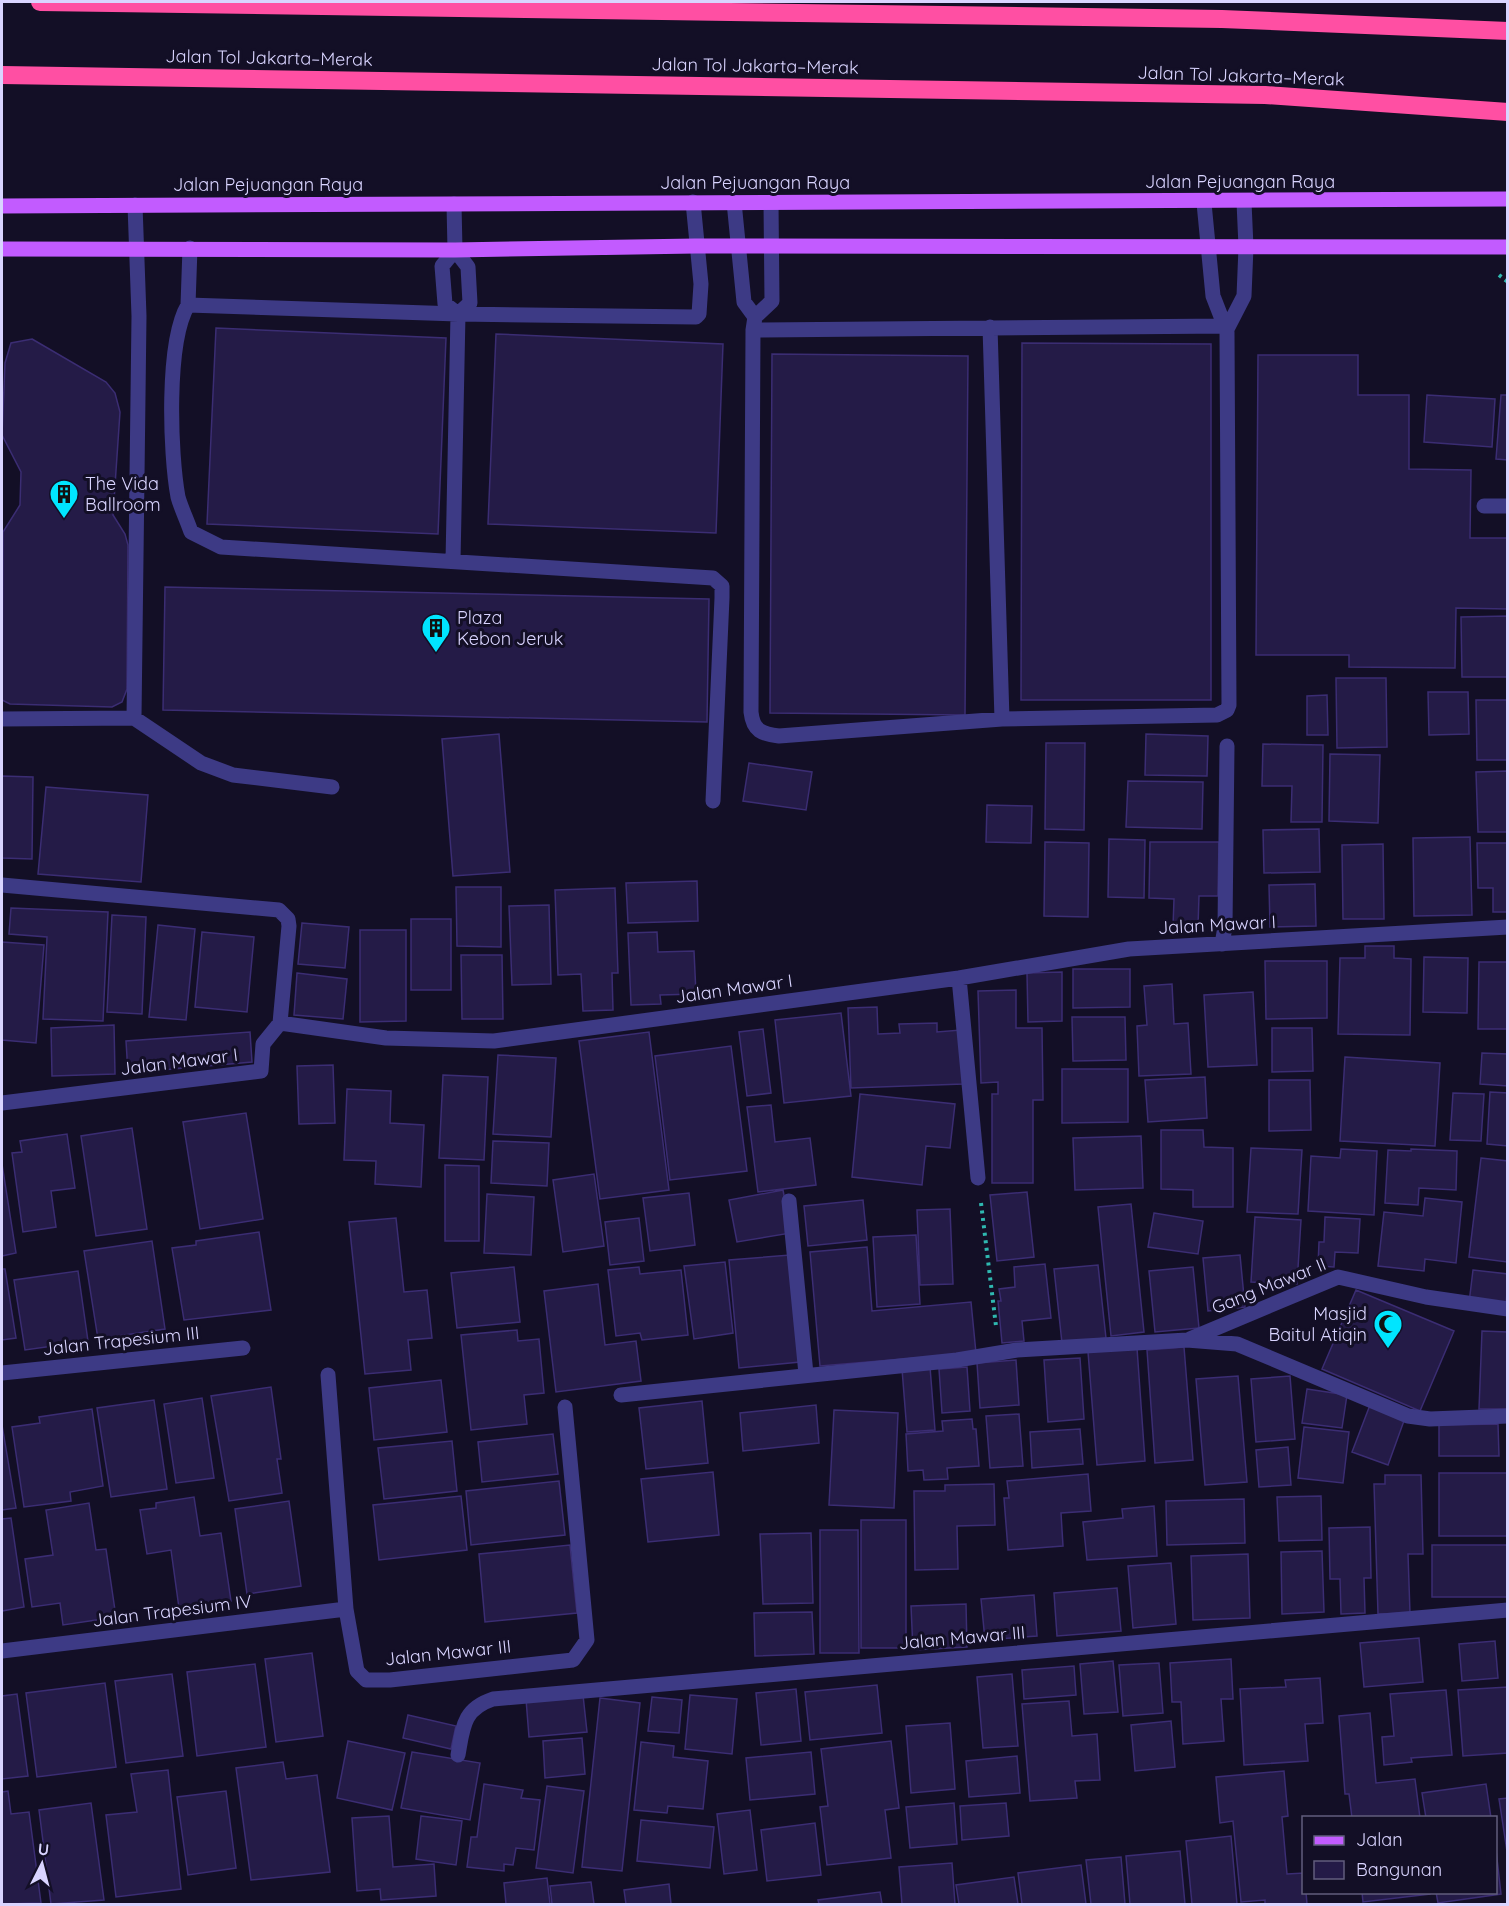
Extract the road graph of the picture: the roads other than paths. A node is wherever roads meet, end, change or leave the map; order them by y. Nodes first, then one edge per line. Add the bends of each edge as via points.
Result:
1 (40, 2) edge
2 (1508, 31) edge
3 (2, 75) edge
4 (1508, 112) edge
5 (1508, 199) edge
6 (693, 202) junction
7 (734, 202) junction
8 (1204, 202) junction
9 (1244, 202) junction
10 (771, 203) junction
11 (454, 204) junction
12 (135, 205) junction
13 (2, 206) edge
14 (695, 246) junction
15 (738, 246) junction
16 (772, 246) junction
17 (1210, 247) junction
18 (1246, 247) junction
19 (1508, 247) edge
20 (136, 248) junction
21 (190, 248) junction
22 (2, 249) edge
23 (455, 250) junction
24 (188, 305) junction
25 (458, 314) junction
26 (754, 323) junction
27 (990, 327) junction
28 (1227, 328) junction
29 (1484, 506) dead end
30 (1508, 506) edge
31 (453, 561) junction
32 (134, 718) junction
33 (2, 719) edge
34 (1002, 719) junction
35 (1227, 746) dead end
36 (332, 787) dead end
37 (713, 801) dead end
38 (2, 885) edge
39 (1508, 927) edge
40 (1222, 944) junction
41 (959, 978) junction
42 (280, 1023) junction
43 (2, 1103) edge
44 (978, 1178) road end
45 (789, 1201) dead end
46 (1508, 1310) edge
47 (1187, 1340) junction
48 (243, 1348) dead end
49 (2, 1373) edge
50 (806, 1374) junction
51 (328, 1376) dead end
52 (621, 1395) dead end
53 (565, 1407) dead end
54 (1508, 1416) edge
55 (346, 1609) junction
56 (1508, 1610) edge
57 (2, 1651) edge
58 (458, 1755) dead end

1 - 2 highway via 1222,19
3 - 4 highway, Jalan Tol Jakarta–Merak via 1253,95
5 - 9 main road, Jalan Pejuangan Raya
6 - 7 main road, Jalan Pejuangan Raya
6 - 11 main road, Jalan Pejuangan Raya
6 - 14 street
7 - 10 main road, Jalan Pejuangan Raya
7 - 15 street
8 - 9 main road, Jalan Pejuangan Raya
8 - 10 main road, Jalan Pejuangan Raya
8 - 17 street
9 - 18 street
10 - 16 street
11 - 12 main road, Jalan Pejuangan Raya
11 - 23 street
12 - 13 main road, Jalan Pejuangan Raya
12 - 20 street
14 - 15 main road
14 - 23 main road
14 - 25 street via 701,284 696,317
15 - 16 main road
15 - 26 street via 744,302
16 - 17 main road
16 - 26 street via 772,301
17 - 18 main road
17 - 28 street via 1213,296
18 - 19 main road
18 - 28 street via 1244,296
20 - 21 main road
20 - 22 main road
20 - 32 street via 139,316
21 - 23 main road
21 - 24 street
23 - 25 street via 468,267 470,298
23 - 25 street via 442,266 445,304
24 - 25 street
24 - 31 street via 180,319 172,375 178,497 191,532 221,548
25 - 31 street
26 - 27 street
26 - 34 street via 752,724 762,734 779,736
27 - 28 street
27 - 34 street
28 - 34 street via 1227,710 1217,715
29 - 30 street
31 - 37 street via 713,578 722,586
32 - 33 street
32 - 36 street via 201,763 234,775
35 - 40 street
38 - 42 street via 279,910 289,926
39 - 40 street, Jalan Mawar I
40 - 41 street, Jalan Mawar I via 1129,950
41 - 42 street, Jalan Mawar I via 494,1041 386,1038
41 - 44 street
42 - 43 street, Jalan Mawar I via 263,1044 261,1071
45 - 50 street
46 - 47 street, Gang Mawar II via 1426,1298 1338,1277
47 - 50 street via 999,1353
47 - 54 street via 1237,1344 1408,1416
48 - 49 street, Jalan Trapesium III
50 - 52 street
51 - 55 street
53 - 55 street, Jalan Mawar III via 587,1640 573,1660 366,1680 357,1671
55 - 57 street, Jalan Trapesium IV
56 - 58 street, Jalan Mawar III via 493,1699 477,1704 465,1720

